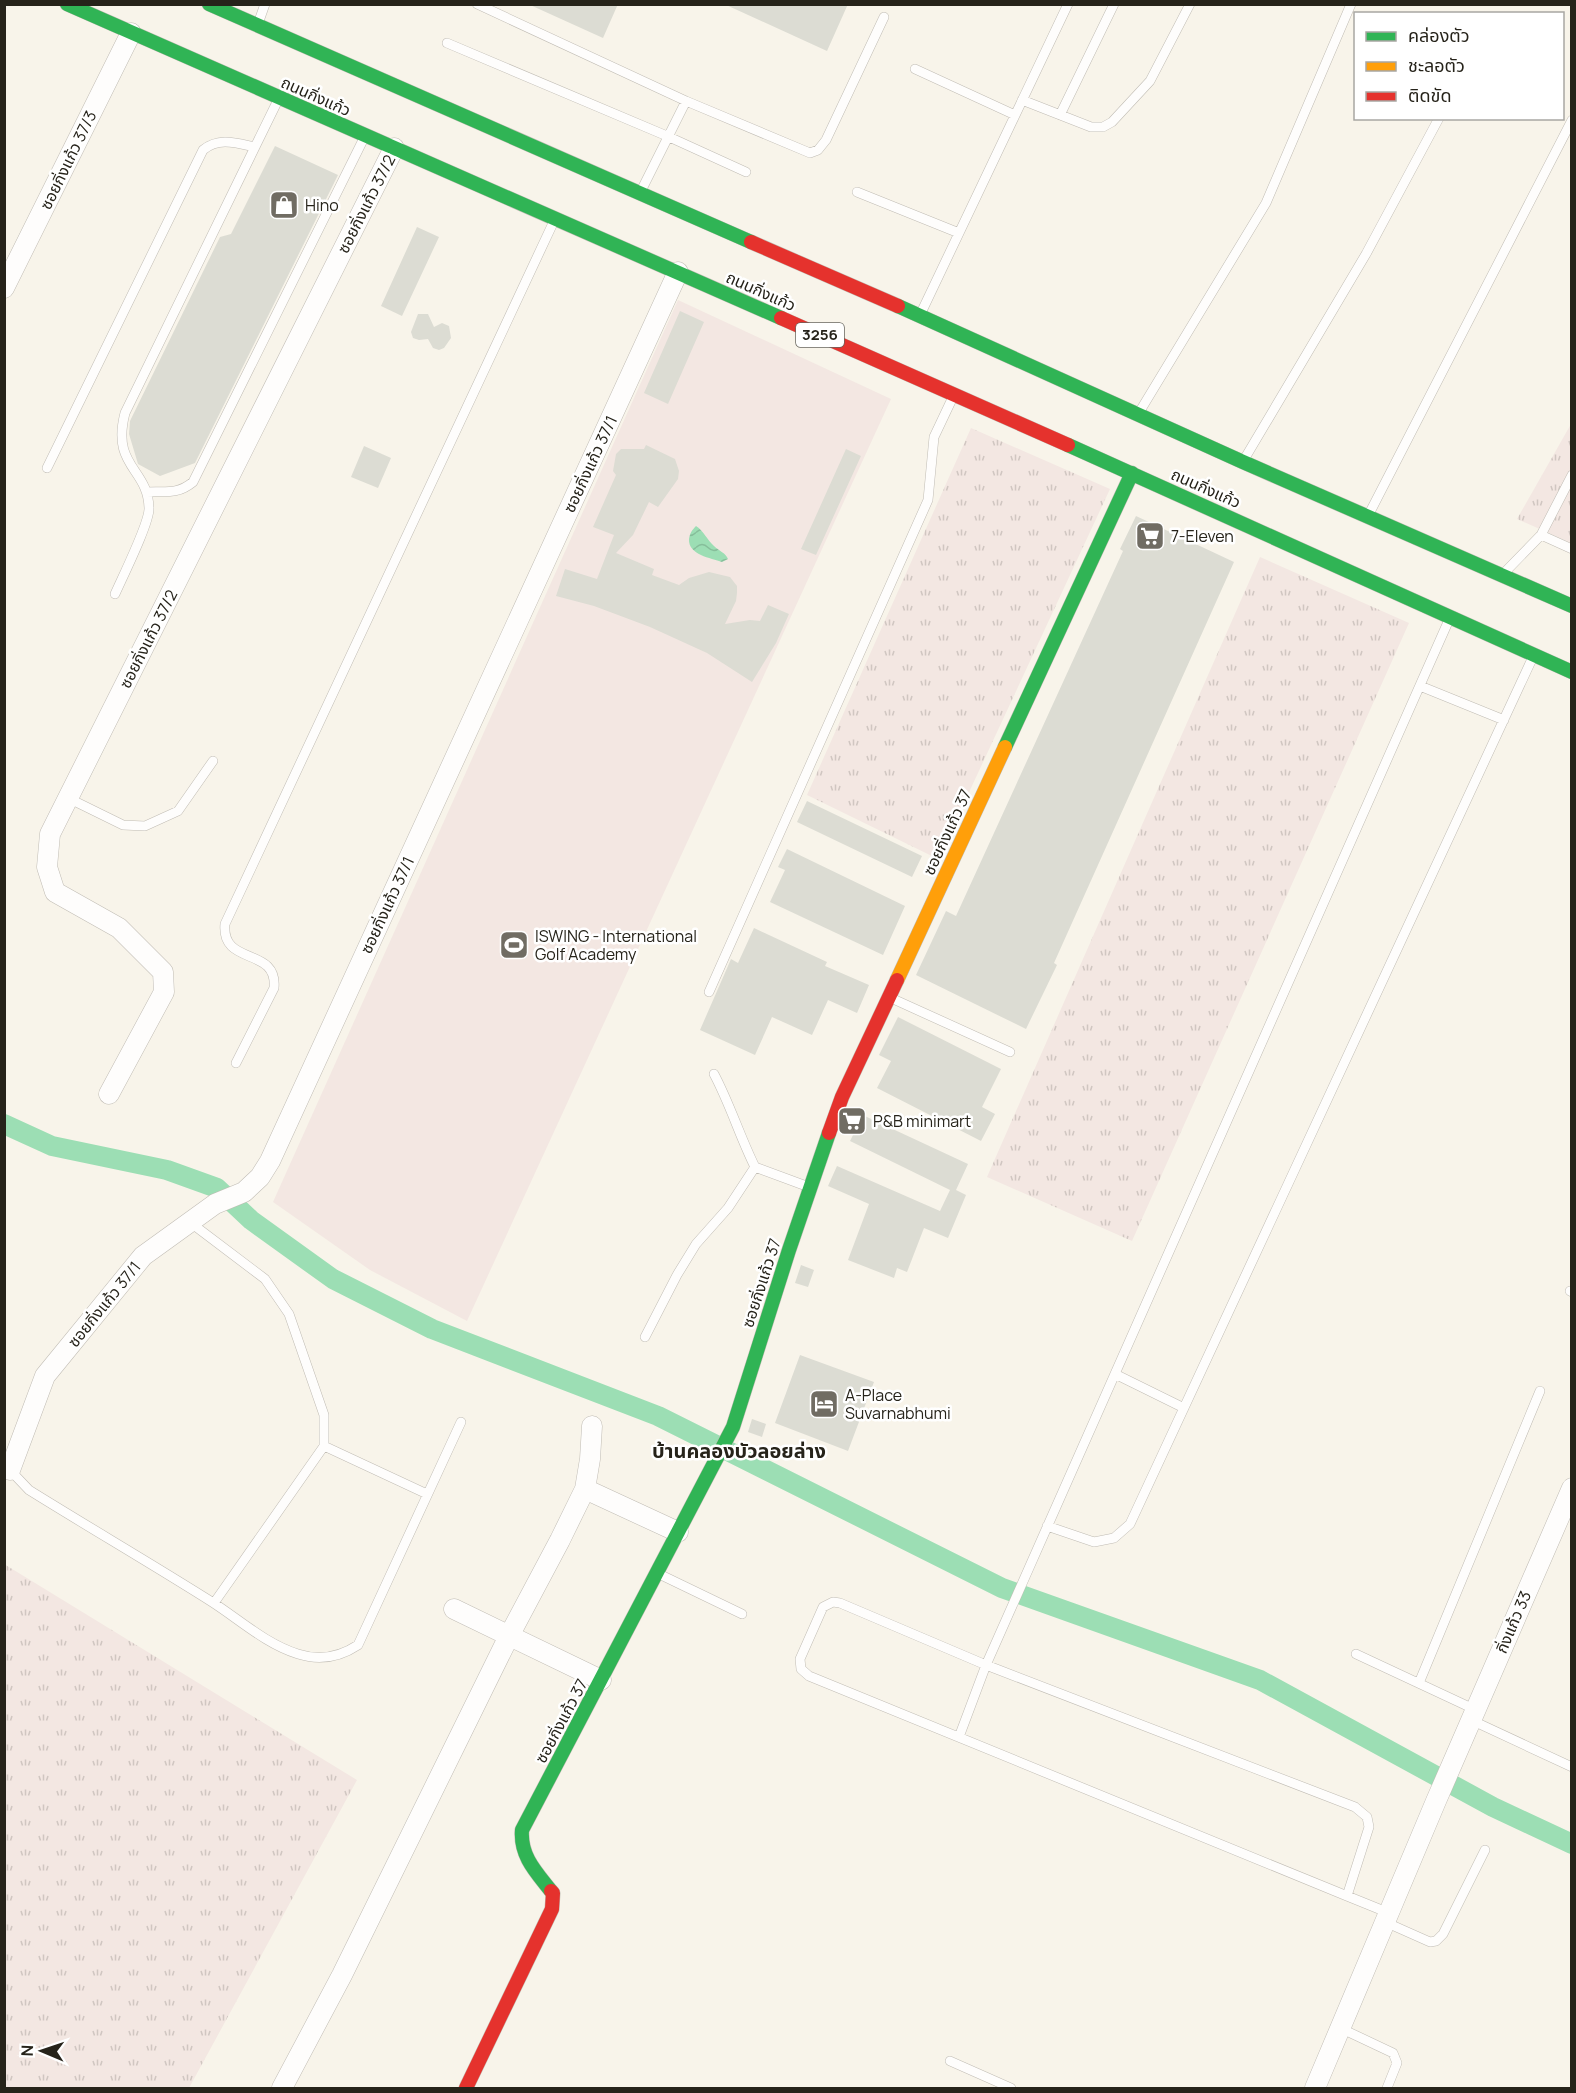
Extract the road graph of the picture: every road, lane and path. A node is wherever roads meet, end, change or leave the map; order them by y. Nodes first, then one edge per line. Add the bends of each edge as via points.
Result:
1 (67, 4) edge
2 (209, 4) edge
3 (265, 4) edge
4 (477, 4) edge
5 (1068, 4) edge
6 (1114, 4) edge
7 (1190, 4) edge
8 (1351, 4) edge
9 (884, 17) dead end
10 (257, 26) junction
11 (131, 33) junction
12 (447, 43) dead end
13 (915, 69) dead end
14 (279, 98) junction
15 (1022, 100) junction
16 (686, 101) junction
17 (1015, 115) junction
18 (1060, 115) junction
19 (1438, 120) edge
20 (1572, 120) edge
21 (365, 136) junction
22 (667, 136) junction
23 (255, 147) junction
24 (394, 148) junction
25 (746, 172) dead end
26 (857, 192) dead end
27 (640, 194) junction
28 (555, 219) junction
29 (959, 233) junction
30 (678, 272) junction
31 (4, 288) edge
32 (920, 316) junction
33 (954, 394) junction
34 (1138, 413) junction
35 (1242, 462) junction
36 (47, 468) dead end
37 (1132, 473) junction
38 (1572, 475) edge
39 (147, 492) junction
40 (1368, 516) junction
41 (1540, 535) junction
42 (1572, 549) edge
43 (1502, 575) junction
44 (115, 594) dead end
45 (1572, 606) edge
46 (1451, 617) junction
47 (1534, 654) junction
48 (1572, 672) edge
49 (1420, 686) junction
50 (1504, 720) junction
51 (213, 761) dead end
52 (68, 798) junction
53 (709, 992) dead end
54 (889, 997) junction
55 (1010, 1052) dead end
56 (236, 1063) dead end
57 (714, 1074) dead end
58 (109, 1094) dead end
59 (756, 1167) junction
60 (810, 1188) junction
61 (191, 1223) junction
62 (645, 1337) dead end
63 (1115, 1374) junction
64 (1540, 1391) dead end
65 (1184, 1408) junction
66 (461, 1422) dead end
67 (592, 1426) dead end
68 (324, 1446) junction
69 (7, 1468) edge
70 (1572, 1488) edge
71 (585, 1489) junction
72 (427, 1494) junction
73 (1047, 1526) junction
74 (678, 1532) junction
75 (657, 1573) junction
76 (214, 1603) junction
77 (454, 1609) dead end
78 (742, 1614) dead end
79 (509, 1636) junction
80 (1356, 1654) dead end
81 (986, 1665) junction
82 (601, 1680) junction
83 (1419, 1683) junction
84 (1473, 1715) junction
85 (958, 1737) junction
86 (1572, 1767) edge
87 (1485, 1850) dead end
88 (1347, 1896) junction
89 (1387, 1918) junction
90 (1340, 2028) junction
91 (950, 2061) dead end
92 (282, 2088) edge
93 (466, 2088) edge
94 (1011, 2088) edge
95 (1315, 2088) edge
96 (1387, 2088) edge

1 - 11 main road, ถนนกิ่งแก้ว / 3256
2 - 10 main road
3 - 10 lane
4 - 16 lane
5 - 15 lane
6 - 18 lane
7 - 18 lane via 1150,81 1112,122 1091,127
8 - 34 lane via 1266,203
9 - 16 lane via 818,150 802,151
10 - 27 main road
11 - 14 main road, ถนนกิ่งแก้ว / 3256
11 - 31 street, ซอยกิ่งแก้ว 37/3
12 - 22 lane
13 - 17 lane
14 - 21 main road, ถนนกิ่งแก้ว / 3256
14 - 23 lane
15 - 17 lane
15 - 18 lane
16 - 22 lane
17 - 29 lane
19 - 35 lane via 1366,254
20 - 40 lane
21 - 24 main road, ถนนกิ่งแก้ว / 3256
21 - 39 lane via 193,482 174,492
22 - 25 lane
22 - 27 lane
23 - 36 lane via 228,142 211,143 203,150
23 - 39 lane via 125,413 121,441 127,462
24 - 28 main road, ถนนกิ่งแก้ว / 3256
24 - 52 street, ซอยกิ่งแก้ว 37/2
26 - 29 lane
27 - 32 main road
28 - 30 main road, ถนนกิ่งแก้ว / 3256
28 - 56 lane via 225,924 224,935 230,946 271,968 275,978 274,988
29 - 32 lane
30 - 33 main road, ถนนกิ่งแก้ว / 3256
30 - 61 street, ซอยกิ่งแก้ว 37/1 via 270,1161 244,1191 215,1204
32 - 34 main road
33 - 37 main road, ถนนกิ่งแก้ว / 3256
33 - 53 lane via 934,437 928,500
34 - 35 main road
35 - 40 main road
37 - 46 main road, ถนนกิ่งแก้ว / 3256
37 - 54 main road, ซอยกิ่งแก้ว 37
38 - 41 lane
39 - 44 lane via 150,511
40 - 43 main road
41 - 42 lane
41 - 43 lane
43 - 45 main road
46 - 47 main road, ถนนกิ่งแก้ว / 3256
46 - 49 lane
47 - 48 main road, ถนนกิ่งแก้ว / 3256
47 - 50 lane
49 - 50 lane
49 - 63 lane
50 - 65 lane
51 - 52 lane via 178,811 145,826 123,825
52 - 58 street, ซอยกิ่งแก้ว 37/2 via 50,834 47,867 55,892 119,928 163,972 164,992
54 - 55 lane
54 - 60 main road, ซอยกิ่งแก้ว 37 via 842,1097
57 - 59 lane
59 - 60 lane
59 - 62 lane via 728,1208 696,1244
60 - 74 main road, ซอยกิ่งแก้ว 37 via 733,1427
61 - 68 lane via 265,1280 289,1314 324,1415
61 - 69 street, ซอยกิ่งแก้ว 37/1 via 143,1256 45,1376
63 - 65 lane
63 - 73 lane
64 - 83 lane
65 - 73 lane via 1130,1524 1114,1538 1094,1542
66 - 72 lane
67 - 71 street
68 - 72 lane
68 - 76 lane
69 - 76 lane via 29,1490
70 - 84 street, กิ่งแก้ว 33
71 - 74 street
71 - 79 street
72 - 76 lane via 358,1645 346,1653 332,1658 300,1655 271,1643
73 - 81 lane
74 - 75 main road, ซอยกิ่งแก้ว 37
75 - 78 lane
75 - 82 main road, ซอยกิ่งแก้ว 37
77 - 79 street
79 - 82 street
79 - 92 street
80 - 83 lane
81 - 85 lane
81 - 85 lane via 832,1602 823,1607 800,1659 801,1669 809,1676
81 - 88 lane via 1355,1807 1367,1817 1369,1827
82 - 93 main road, ซอยกิ่งแก้ว 37 via 522,1830 523,1855 553,1893 552,1909
83 - 84 lane
84 - 86 lane
84 - 89 street, กิ่งแก้ว 33
85 - 88 lane
87 - 89 lane via 1436,1941 1430,1942
88 - 89 lane
89 - 90 street, กิ่งแก้ว 33
90 - 95 street, กิ่งแก้ว 33
90 - 96 lane via 1393,2054 1397,2063
91 - 94 lane

